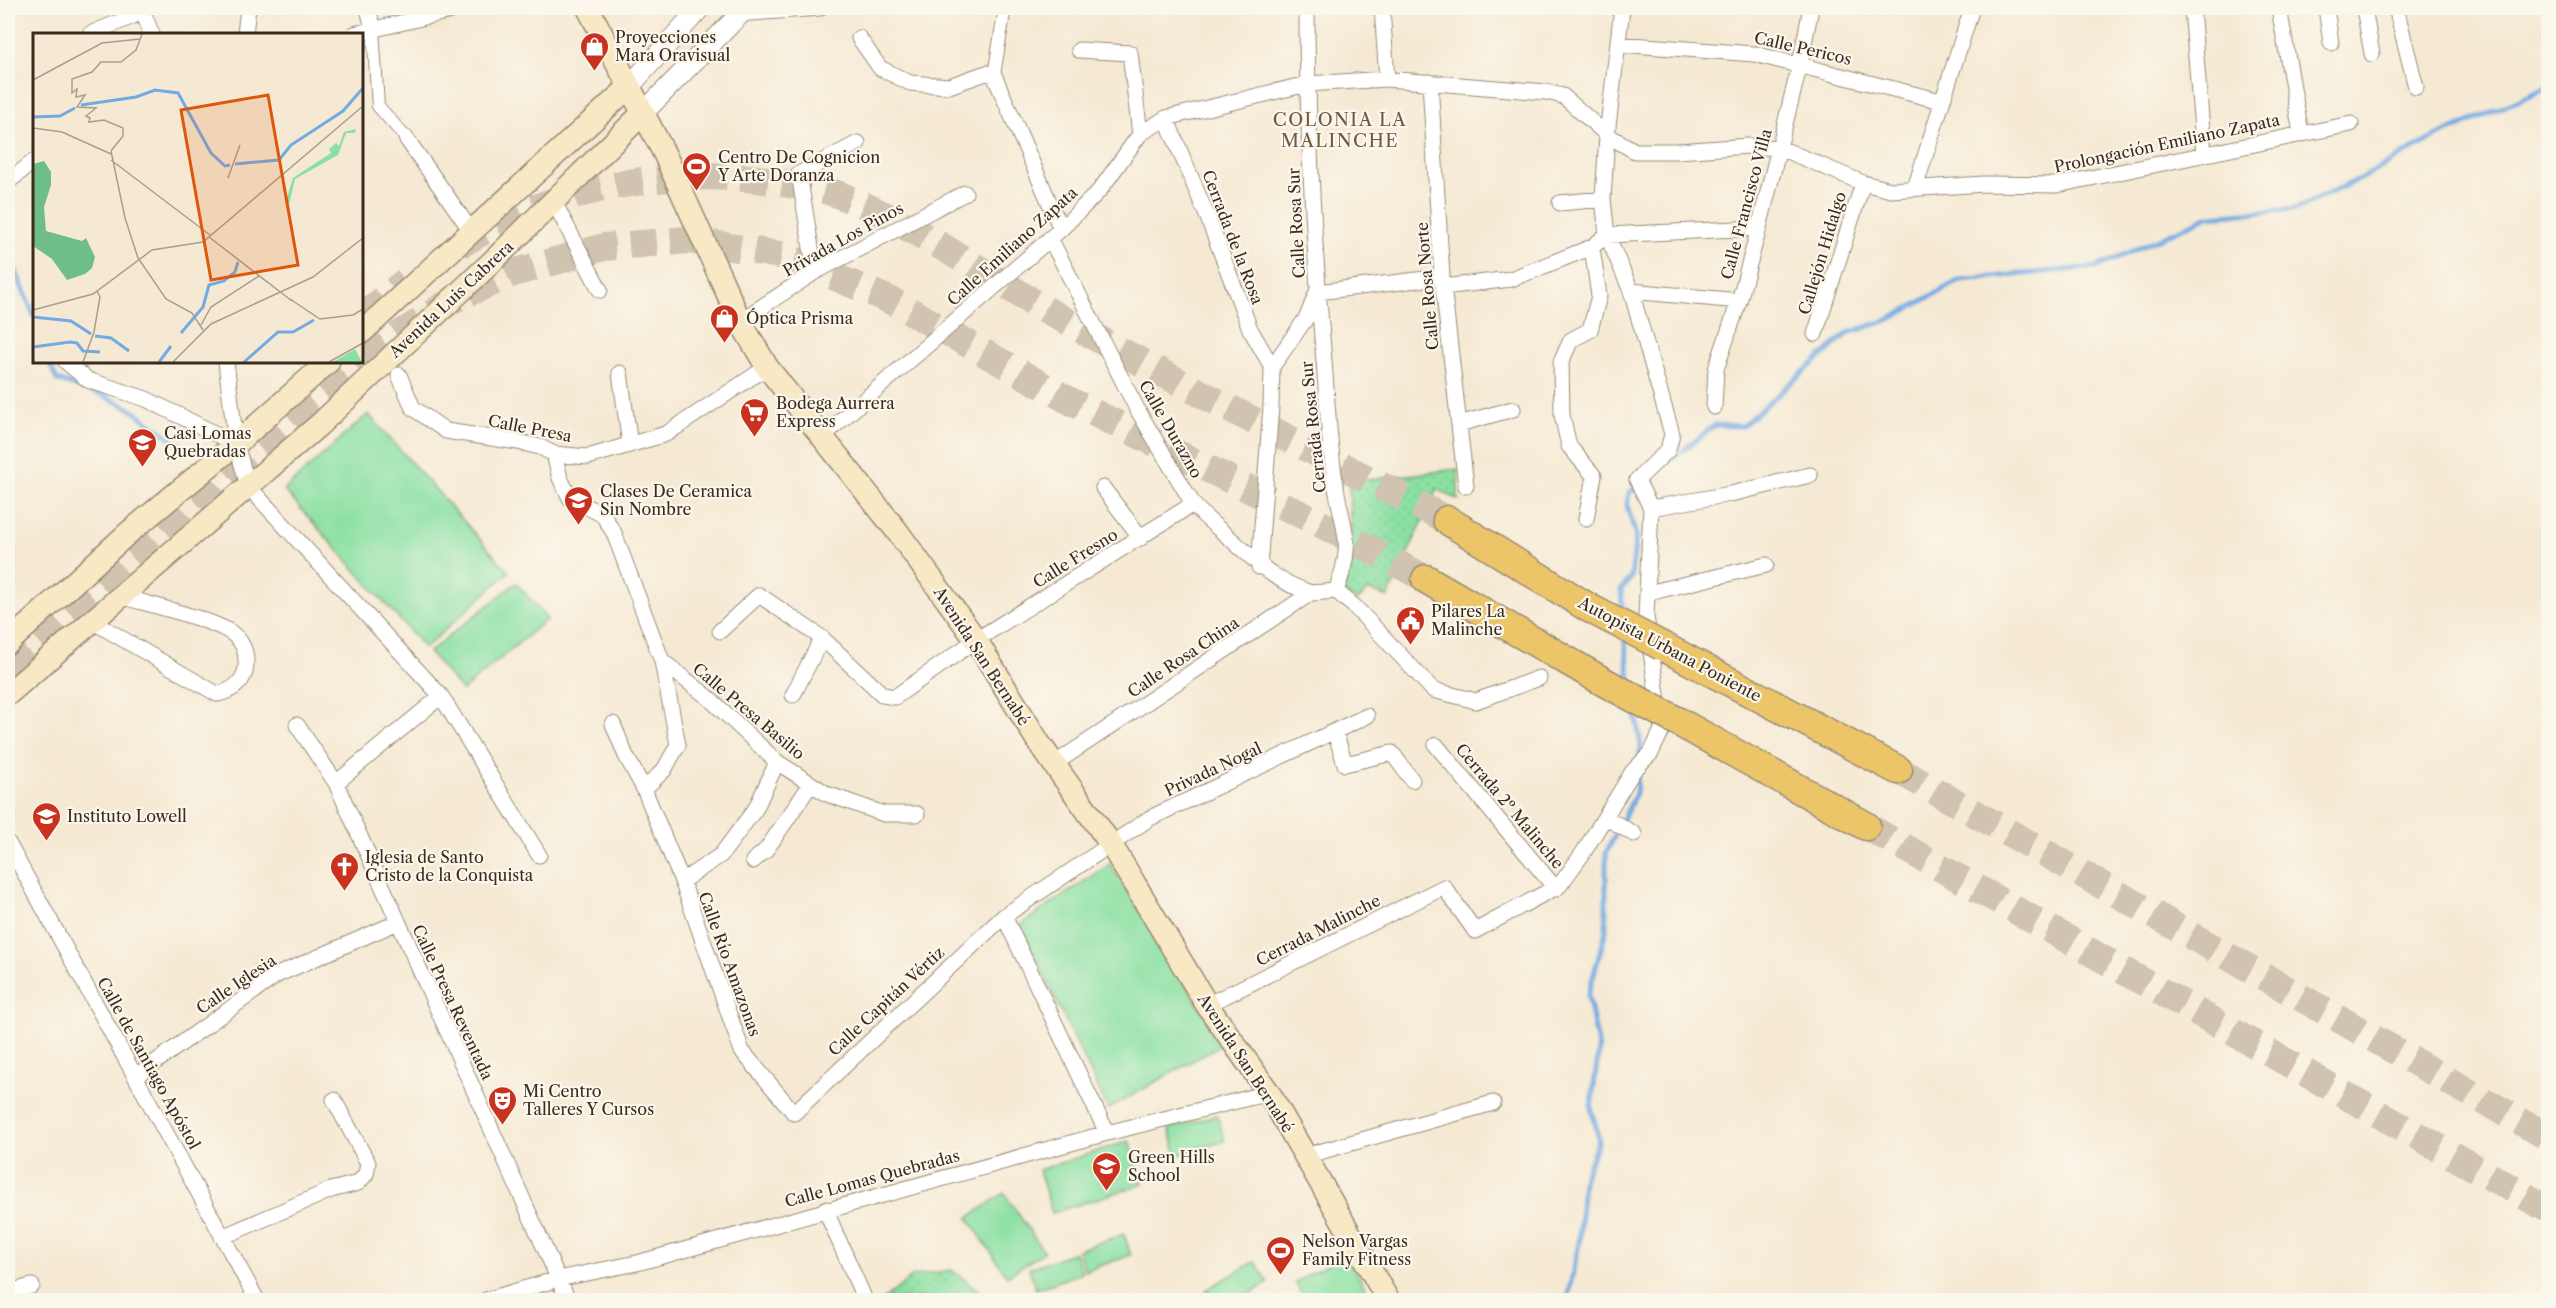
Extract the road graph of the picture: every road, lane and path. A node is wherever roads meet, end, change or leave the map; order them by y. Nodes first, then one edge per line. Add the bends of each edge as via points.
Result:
1 (248, 8) edge
2 (368, 8) edge
3 (463, 8) edge
4 (588, 8) edge
5 (700, 8) edge
6 (820, 8) edge
7 (1005, 8) edge
8 (1307, 8) edge
9 (1382, 8) edge
10 (1622, 8) edge
11 (1811, 8) edge
12 (1972, 8) edge
13 (2192, 8) edge
14 (2279, 8) edge
15 (2326, 8) edge
16 (2364, 8) edge
17 (2396, 8) edge
18 (142, 10) edge
19 (742, 11) edge
20 (373, 28) junction
21 (92, 33) edge
22 (152, 33) edge
23 (245, 33) edge
24 (357, 33) edge
25 (859, 38) dead end
26 (2331, 43) dead end
27 (1618, 44) junction
28 (1080, 50) dead end
29 (2372, 54) dead end
30 (1800, 64) junction
31 (994, 75) junction
32 (1387, 79) junction
33 (1430, 82) junction
34 (1307, 84) junction
35 (2416, 87) dead end
36 (628, 88) junction
37 (1941, 101) junction
38 (642, 114) junction
39 (1166, 118) junction
40 (2351, 124) dead end
41 (2301, 133) junction
42 (1140, 134) junction
43 (1607, 135) junction
44 (406, 138) joint
45 (858, 143) dead end
46 (1780, 148) junction
47 (2205, 154) junction
48 (33, 161) edge
49 (8, 183) edge
50 (1863, 183) junction
51 (1915, 188) junction
52 (965, 193) dead end
53 (1603, 199) junction
54 (554, 202) junction
55 (1560, 203) dead end
56 (1759, 228) junction
57 (472, 232) junction
58 (1056, 234) junction
59 (1607, 236) junction
60 (1592, 247) junction
61 (815, 272) junction
62 (1443, 282) junction
63 (600, 290) dead end
64 (1631, 291) junction
65 (1318, 292) junction
66 (1739, 300) junction
67 (740, 321) junction
68 (363, 331) edge
69 (1815, 334) dead end
70 (67, 363) edge
71 (225, 363) edge
72 (327, 363) edge
73 (767, 367) junction
74 (1272, 367) junction
75 (620, 373) dead end
76 (399, 375) dead end
77 (1714, 407) dead end
78 (1513, 409) dead end
79 (1459, 424) junction
80 (824, 435) junction
81 (236, 444) junction
82 (630, 445) junction
83 (554, 454) junction
84 (1810, 475) dead end
85 (248, 486) junction
86 (1466, 486) dead end
87 (1103, 488) dead end
88 (1193, 504) junction
89 (1650, 508) junction
90 (1586, 519) dead end
91 (1446, 520) tunnel mouth
92 (1142, 538) junction
93 (1766, 565) dead end
94 (1259, 567) junction
95 (1426, 579) tunnel mouth
96 (1336, 591) junction
97 (1311, 593) junction
98 (1648, 593) junction
99 (121, 596) junction
100 (92, 621) junction
101 (720, 631) dead end
102 (822, 638) junction
103 (976, 640) junction
104 (8, 643) edge
105 (662, 661) junction
106 (1539, 678) dead end
107 (8, 694) edge
108 (793, 695) dead end
109 (441, 696) junction
110 (1367, 716) dead end
111 (613, 724) dead end
112 (297, 725) dead end
113 (1335, 732) junction
114 (1436, 745) dead end
115 (777, 762) junction
116 (1054, 764) junction
117 (1898, 770) tunnel mouth
118 (1412, 780) dead end
119 (336, 783) junction
120 (811, 784) junction
121 (644, 789) junction
122 (917, 814) dead end
123 (1609, 819) junction
124 (1866, 826) tunnel mouth
125 (1630, 832) dead end
126 (8, 843) edge
127 (1110, 843) junction
128 (539, 855) dead end
129 (753, 861) dead end
130 (682, 881) junction
131 (1558, 887) junction
132 (1004, 916) junction
133 (396, 923) junction
134 (1207, 1005) junction
135 (136, 1076) junction
136 (1269, 1093) junction
137 (334, 1100) dead end
138 (1493, 1103) dead end
139 (794, 1113) joint
140 (1107, 1133) junction
141 (1305, 1155) junction
142 (825, 1209) junction
143 (222, 1237) junction
144 (558, 1279) junction
145 (32, 1286) dead end
146 (8, 1292) edge
147 (257, 1300) edge
148 (486, 1300) edge
149 (568, 1300) edge
150 (865, 1300) edge
151 (1388, 1300) edge

1 - 23 street
2 - 20 street
3 - 20 street
4 - 36 main road, Avenida San Bernabé
5 - 36 street, Avenida Luis Cabrera
6 - 19 street
7 - 31 street
8 - 34 street, Calle Rosa Sur
9 - 32 street
10 - 27 street
11 - 30 street, Calle Francisco Villa
12 - 37 street
13 - 47 street
14 - 41 street
15 - 26 street
16 - 29 street
17 - 35 street
18 - 21 street
18 - 22 street
19 - 38 street, Avenida Luis Cabrera
20 - 24 street
20 - 44 street via 378,106
25 - 31 street via 880,68 910,83 949,86 986,73
27 - 30 street, Calle Pericos via 1754,54
27 - 43 street
28 - 42 street via 1130,53
30 - 37 street, Calle Pericos
30 - 46 street, Calle Francisco Villa
31 - 58 street, Calle Durazno
32 - 33 street, Calle Emiliano Zapata
32 - 34 street, Calle Emiliano Zapata
33 - 43 street, Calle Emiliano Zapata via 1563,96
33 - 62 street, Calle Rosa Norte
34 - 39 street, Calle Emiliano Zapata
34 - 65 street, Calle Rosa Sur
36 - 38 main road, Avenida San Bernabé
36 - 57 main road, Avenida Luis Cabrera
37 - 51 street
38 - 54 main road, Avenida Luis Cabrera
38 - 67 main road, Avenida San Bernabé via 670,165
39 - 42 street, Calle Emiliano Zapata
39 - 74 street, Cerrada de la Rosa via 1250,328
40 - 41 street, Prolongación Emiliano Zapata
41 - 47 street, Prolongación Emiliano Zapata
42 - 58 street, Calle Emiliano Zapata via 1100,190
43 - 46 street, Prolongación Emiliano Zapata via 1647,153 1748,146
43 - 53 street
44 - 57 street
45 - 61 street via 799,174
46 - 50 street, Prolongación Emiliano Zapata
46 - 56 street, Calle Francisco Villa
47 - 51 street, Prolongación Emiliano Zapata via 2057,186 1984,184
48 - 49 street
50 - 51 street, Prolongación Emiliano Zapata via 1891,190
50 - 69 street, Callejón Hidalgo
52 - 61 street, Privada Los Pinos
53 - 55 street
53 - 59 street
54 - 63 street
54 - 85 main road, Avenida Luis Cabrera via 320,424
56 - 59 street
56 - 66 street, Calle Francisco Villa
57 - 68 main road, Avenida Luis Cabrera
58 - 80 street, Calle Emiliano Zapata
58 - 88 street, Calle Durazno via 1137,409
59 - 60 street
59 - 64 street
60 - 62 street via 1511,279
60 - 90 street via 1599,296 1590,330 1571,340 1561,362 1562,415 1569,446 1594,476
61 - 67 street, Privada Los Pinos
62 - 65 street
62 - 79 street, Calle Rosa Norte
64 - 66 street
64 - 89 street via 1672,434 1668,450 1640,486
65 - 74 street, Calle Rosa Sur via 1307,317
65 - 96 street, Cerrada Rosa Sur via 1335,482 1348,546 1347,563
66 - 77 street, Calle Francisco Villa via 1716,369
67 - 73 main road, Avenida San Bernabé
70 - 81 street via 88,381 146,399
71 - 81 street
72 - 81 main road
73 - 80 main road, Avenida San Bernabé
73 - 82 street, Calle Presa via 666,434
74 - 94 street
75 - 82 street
76 - 83 street, Calle Presa via 413,408 436,426 540,447
78 - 79 street
79 - 86 street, Calle Rosa Norte
80 - 103 main road, Avenida San Bernabé
81 - 85 street
81 - 104 main road via 127,534
82 - 83 street, Calle Presa via 588,456
83 - 105 street, Calle Presa Basilio via 570,498 603,515 614,533
84 - 89 street
85 - 99 main road, Avenida Luis Cabrera
85 - 109 street
87 - 92 street
88 - 92 street, Calle Fresno
88 - 94 street, Calle Durazno
89 - 98 street
91 - 117 highway, Autopista Urbana Poniente, bridge via 1590,608
92 - 103 street, Calle Fresno
93 - 98 street
94 - 97 street, Calle Durazno via 1284,584
95 - 124 highway, bridge
96 - 97 street, Calle Rosa China
96 - 106 street via 1433,690 1476,702
97 - 116 street, Calle Rosa China
98 - 123 street via 1646,616 1662,730 1651,753 1633,771
99 - 100 main road, Avenida Luis Cabrera
99 - 100 street via 223,627 242,644 246,657 244,674 232,688 217,694
100 - 107 main road, Avenida Luis Cabrera
101 - 102 street via 759,595
102 - 103 street, Calle Fresno via 890,698 900,695
102 - 108 street
103 - 116 main road, Avenida San Bernabé
105 - 115 street, Calle Presa Basilio via 709,698
105 - 121 street, Calle Presa Basilio via 678,745 664,770
109 - 119 street
109 - 128 street
110 - 113 street, Privada Nogal
111 - 121 street, Calle Río Amazonas
112 - 119 street, Calle Presa Reventada
113 - 118 street via 1345,764 1392,753
113 - 127 street, Privada Nogal via 1150,818
114 - 131 street, Cerrada 2º Malinche
115 - 120 street, Calle Presa Basilio
115 - 130 street via 756,808 721,855
116 - 127 main road, Avenida San Bernabé
119 - 133 street, Calle Presa Reventada
120 - 122 street, Calle Presa Basilio via 827,794 884,814
120 - 129 street via 766,850
121 - 130 street, Calle Río Amazonas
123 - 125 street
123 - 131 street
126 - 135 street, Calle de Santiago Apóstol
127 - 132 street, Calle Capitán Vértiz
127 - 134 main road, Avenida San Bernabé
130 - 139 street, Calle Río Amazonas via 742,1051
131 - 134 street, Cerrada Malinche via 1475,931 1444,887
132 - 139 street, Calle Capitán Vértiz
132 - 140 street
133 - 135 street, Calle Iglesia via 277,975
133 - 144 street, Calle Presa Reventada
134 - 136 main road, Avenida San Bernabé
135 - 143 street, Calle de Santiago Apóstol
136 - 140 street, Calle Lomas Quebradas
136 - 141 main road, Avenida San Bernabé
137 - 143 street via 368,1163 366,1174 358,1183 331,1190
138 - 141 street
140 - 142 street, Calle Lomas Quebradas
141 - 151 main road, Avenida San Bernabé
142 - 144 street, Calle Lomas Quebradas via 637,1263
142 - 150 street
143 - 147 street, Calle de Santiago Apóstol
144 - 148 street, Calle Lomas Quebradas
144 - 149 street, Calle Presa Reventada
145 - 146 street

